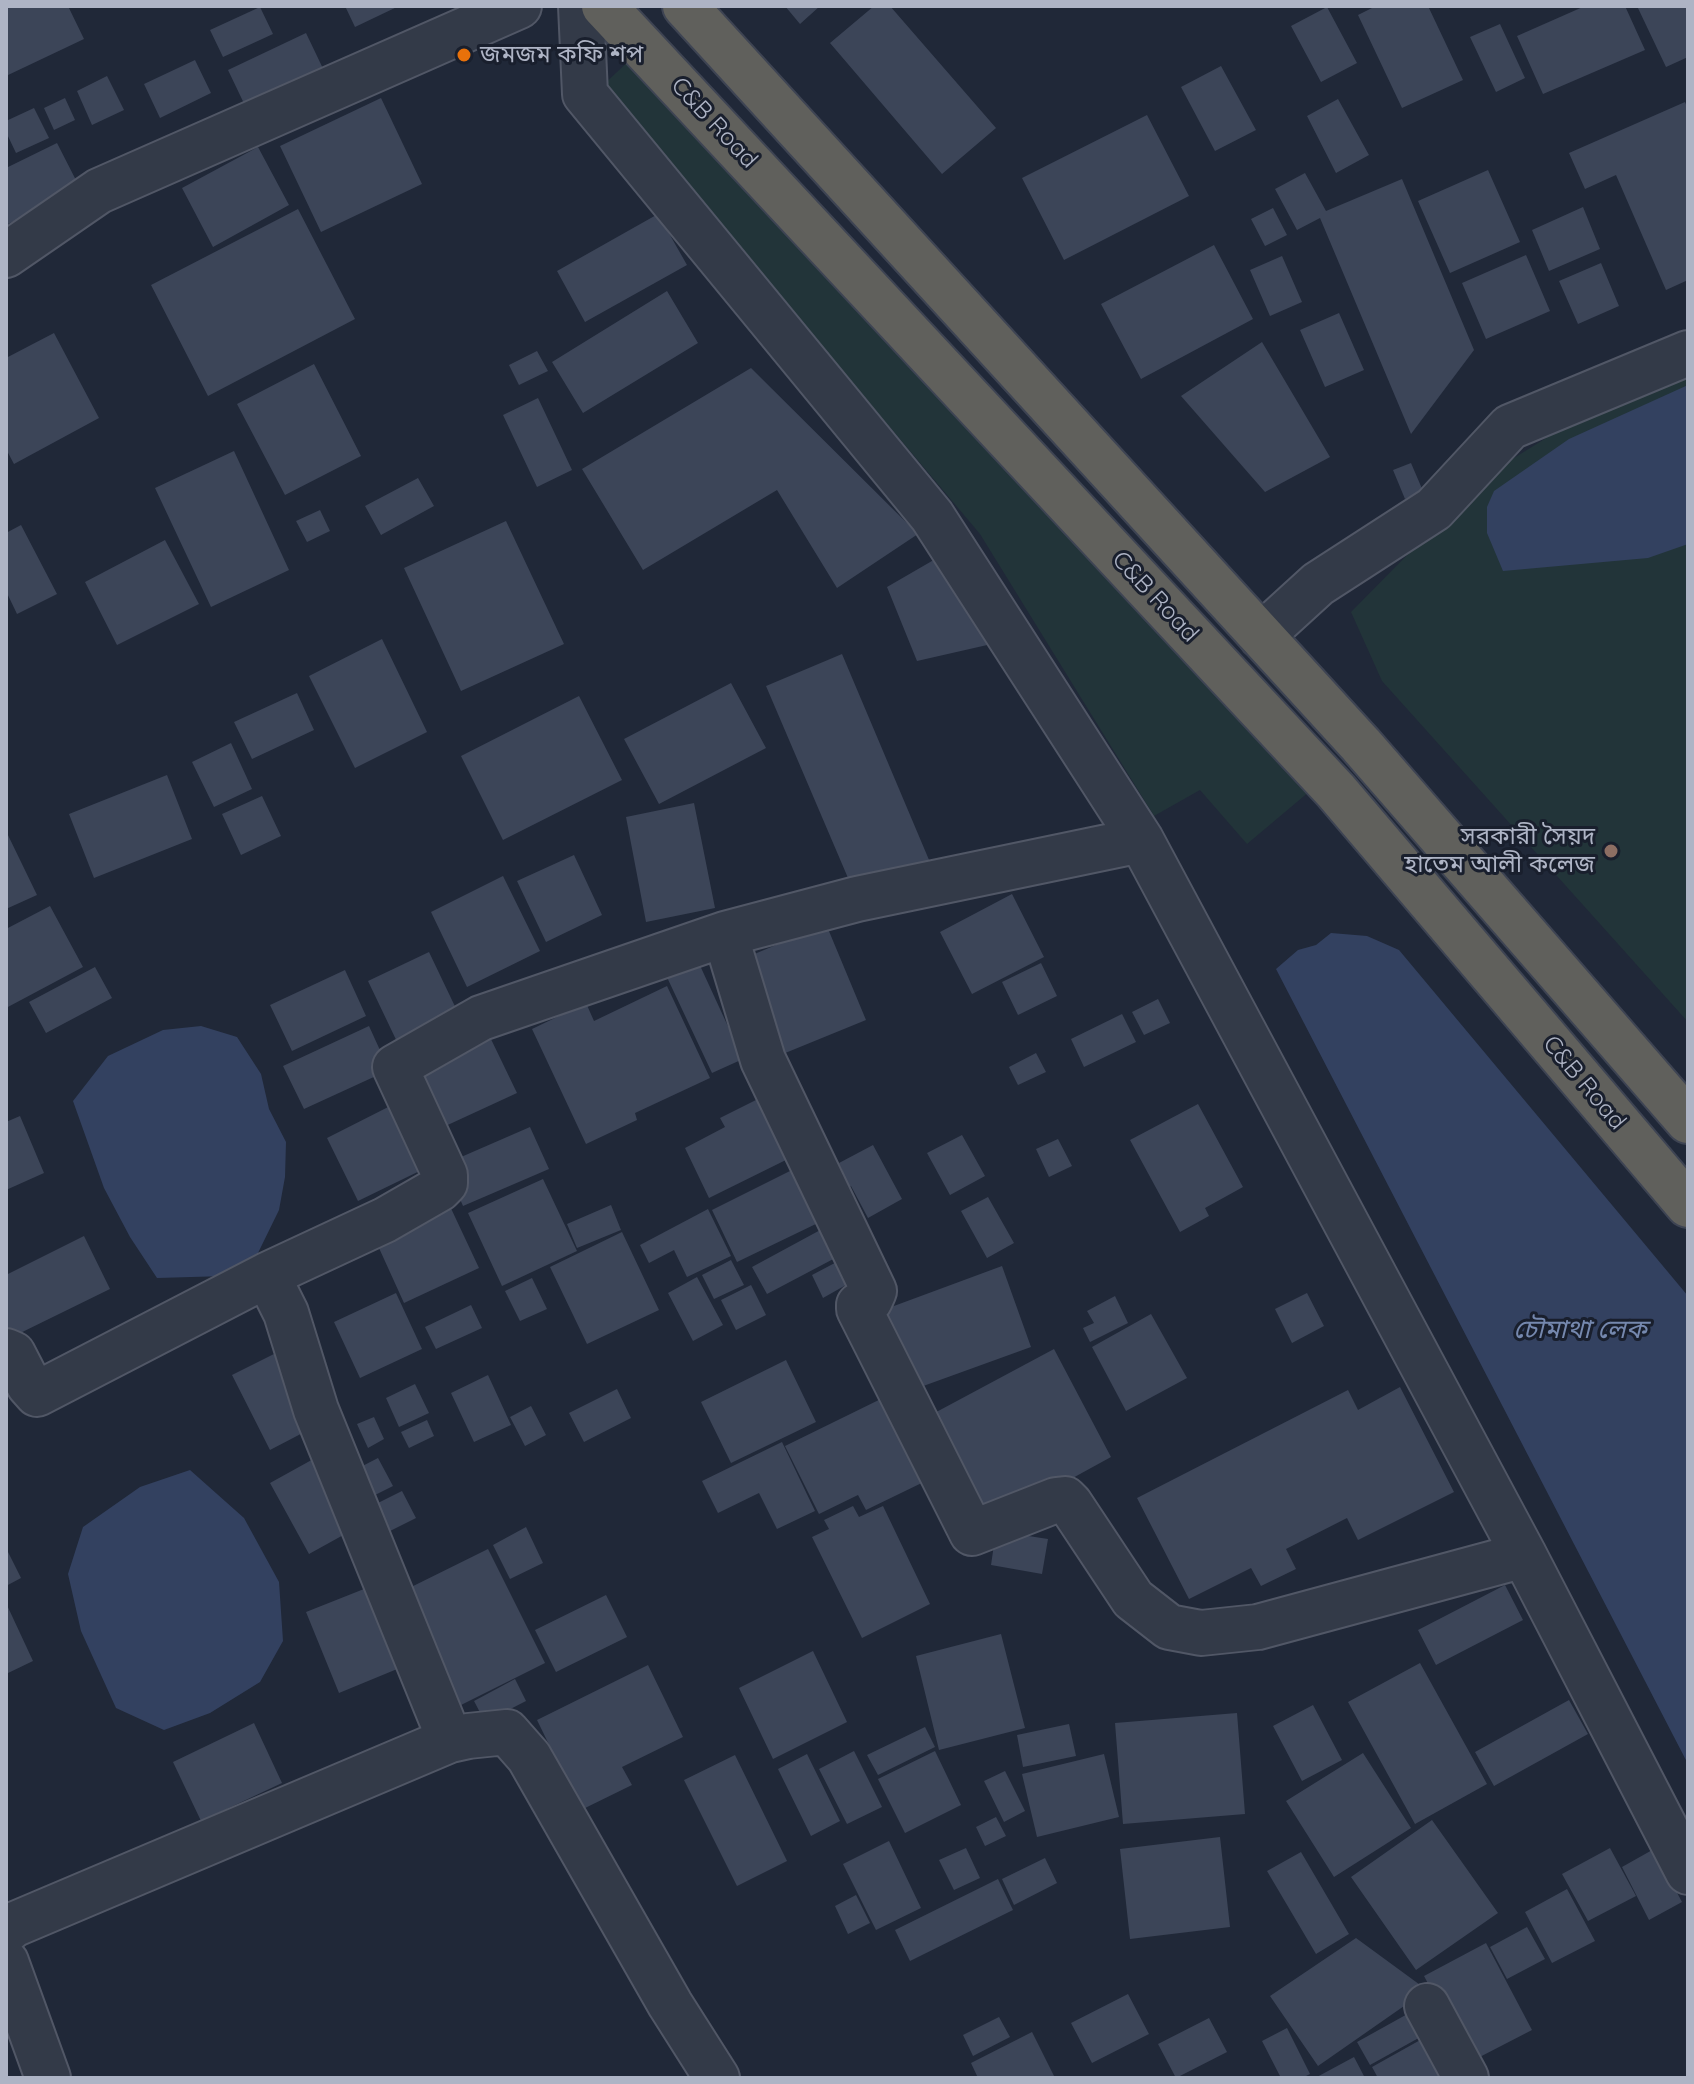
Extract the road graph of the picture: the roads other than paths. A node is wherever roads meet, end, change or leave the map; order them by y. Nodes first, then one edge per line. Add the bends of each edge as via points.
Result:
1 (519, 6) edge
2 (581, 6) edge
3 (604, 6) edge
4 (685, 6) edge
5 (6, 255) edge
6 (1688, 353) edge
7 (1261, 636) junction
8 (1141, 840) junction
9 (725, 934) junction
10 (1688, 1121) edge
11 (1688, 1205) edge
12 (267, 1275) junction
13 (6, 1351) edge
14 (1524, 1555) junction
15 (450, 1740) junction
16 (1688, 1872) edge
17 (6, 1931) edge
18 (6, 1962) edge
19 (1427, 2006) dead end
20 (1456, 2074) edge
21 (48, 2078) edge
22 (717, 2078) edge

1 - 5 street via 99,191
2 - 8 street via 585,94 932,516
3 - 11 highway, C&B Road via 1336,791
4 - 7 highway
6 - 7 street via 1510,427 1434,509 1318,584
7 - 10 highway
8 - 9 street via 857,899
8 - 14 street
9 - 12 street via 481,1018 399,1063 396,1072 445,1183 385,1220
9 - 14 street via 763,1060 874,1291 859,1309 972,1533 1065,1499 1133,1599 1169,1627 1201,1633 1258,1627
12 - 13 street via 37,1394
12 - 15 street
14 - 16 street
15 - 17 street
15 - 22 street via 507,1732 529,1757
18 - 21 street
19 - 20 street

